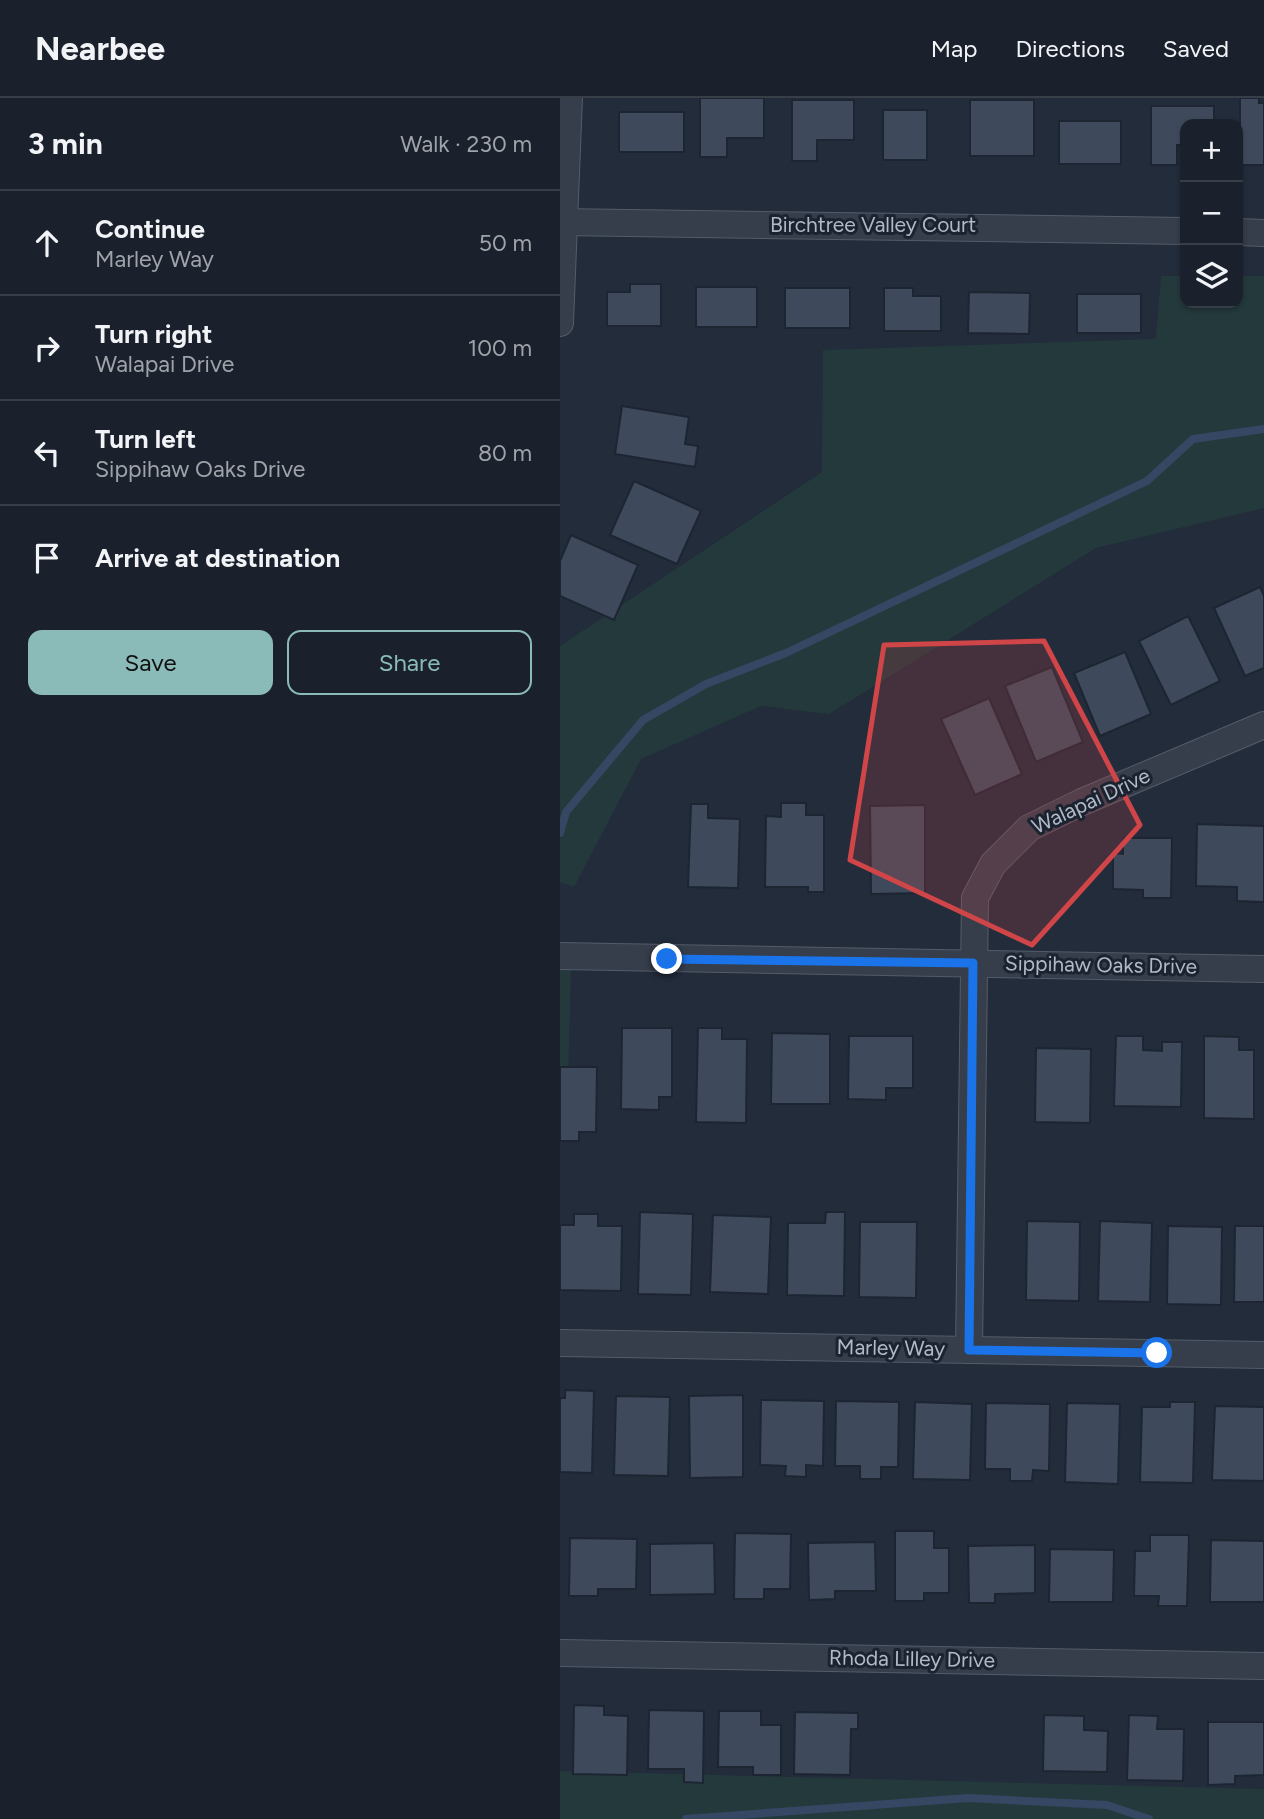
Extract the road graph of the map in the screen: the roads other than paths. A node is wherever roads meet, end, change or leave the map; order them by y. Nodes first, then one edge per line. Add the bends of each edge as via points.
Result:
1 (569, 98) edge
2 (561, 222) edge
3 (1180, 231) edge
4 (1243, 232) edge
5 (1264, 233) edge
6 (560, 323) edge
7 (1264, 725) edge
8 (560, 956) edge
9 (973, 963) junction
10 (1264, 969) edge
11 (560, 1343) edge
12 (969, 1350) junction
13 (1264, 1355) edge
14 (560, 1653) edge
15 (1264, 1666) edge

1 - 2 street
2 - 3 street, Birchtree Valley Court
2 - 6 street
4 - 5 street
7 - 9 street, Walapai Drive via 1028,828 993,864 975,898
8 - 9 street, Sippihaw Oaks Drive
9 - 10 street, Sippihaw Oaks Drive
9 - 12 street, Walapai Drive
11 - 12 street, Marley Way
12 - 13 street, Marley Way
14 - 15 street, Rhoda Lilley Drive

